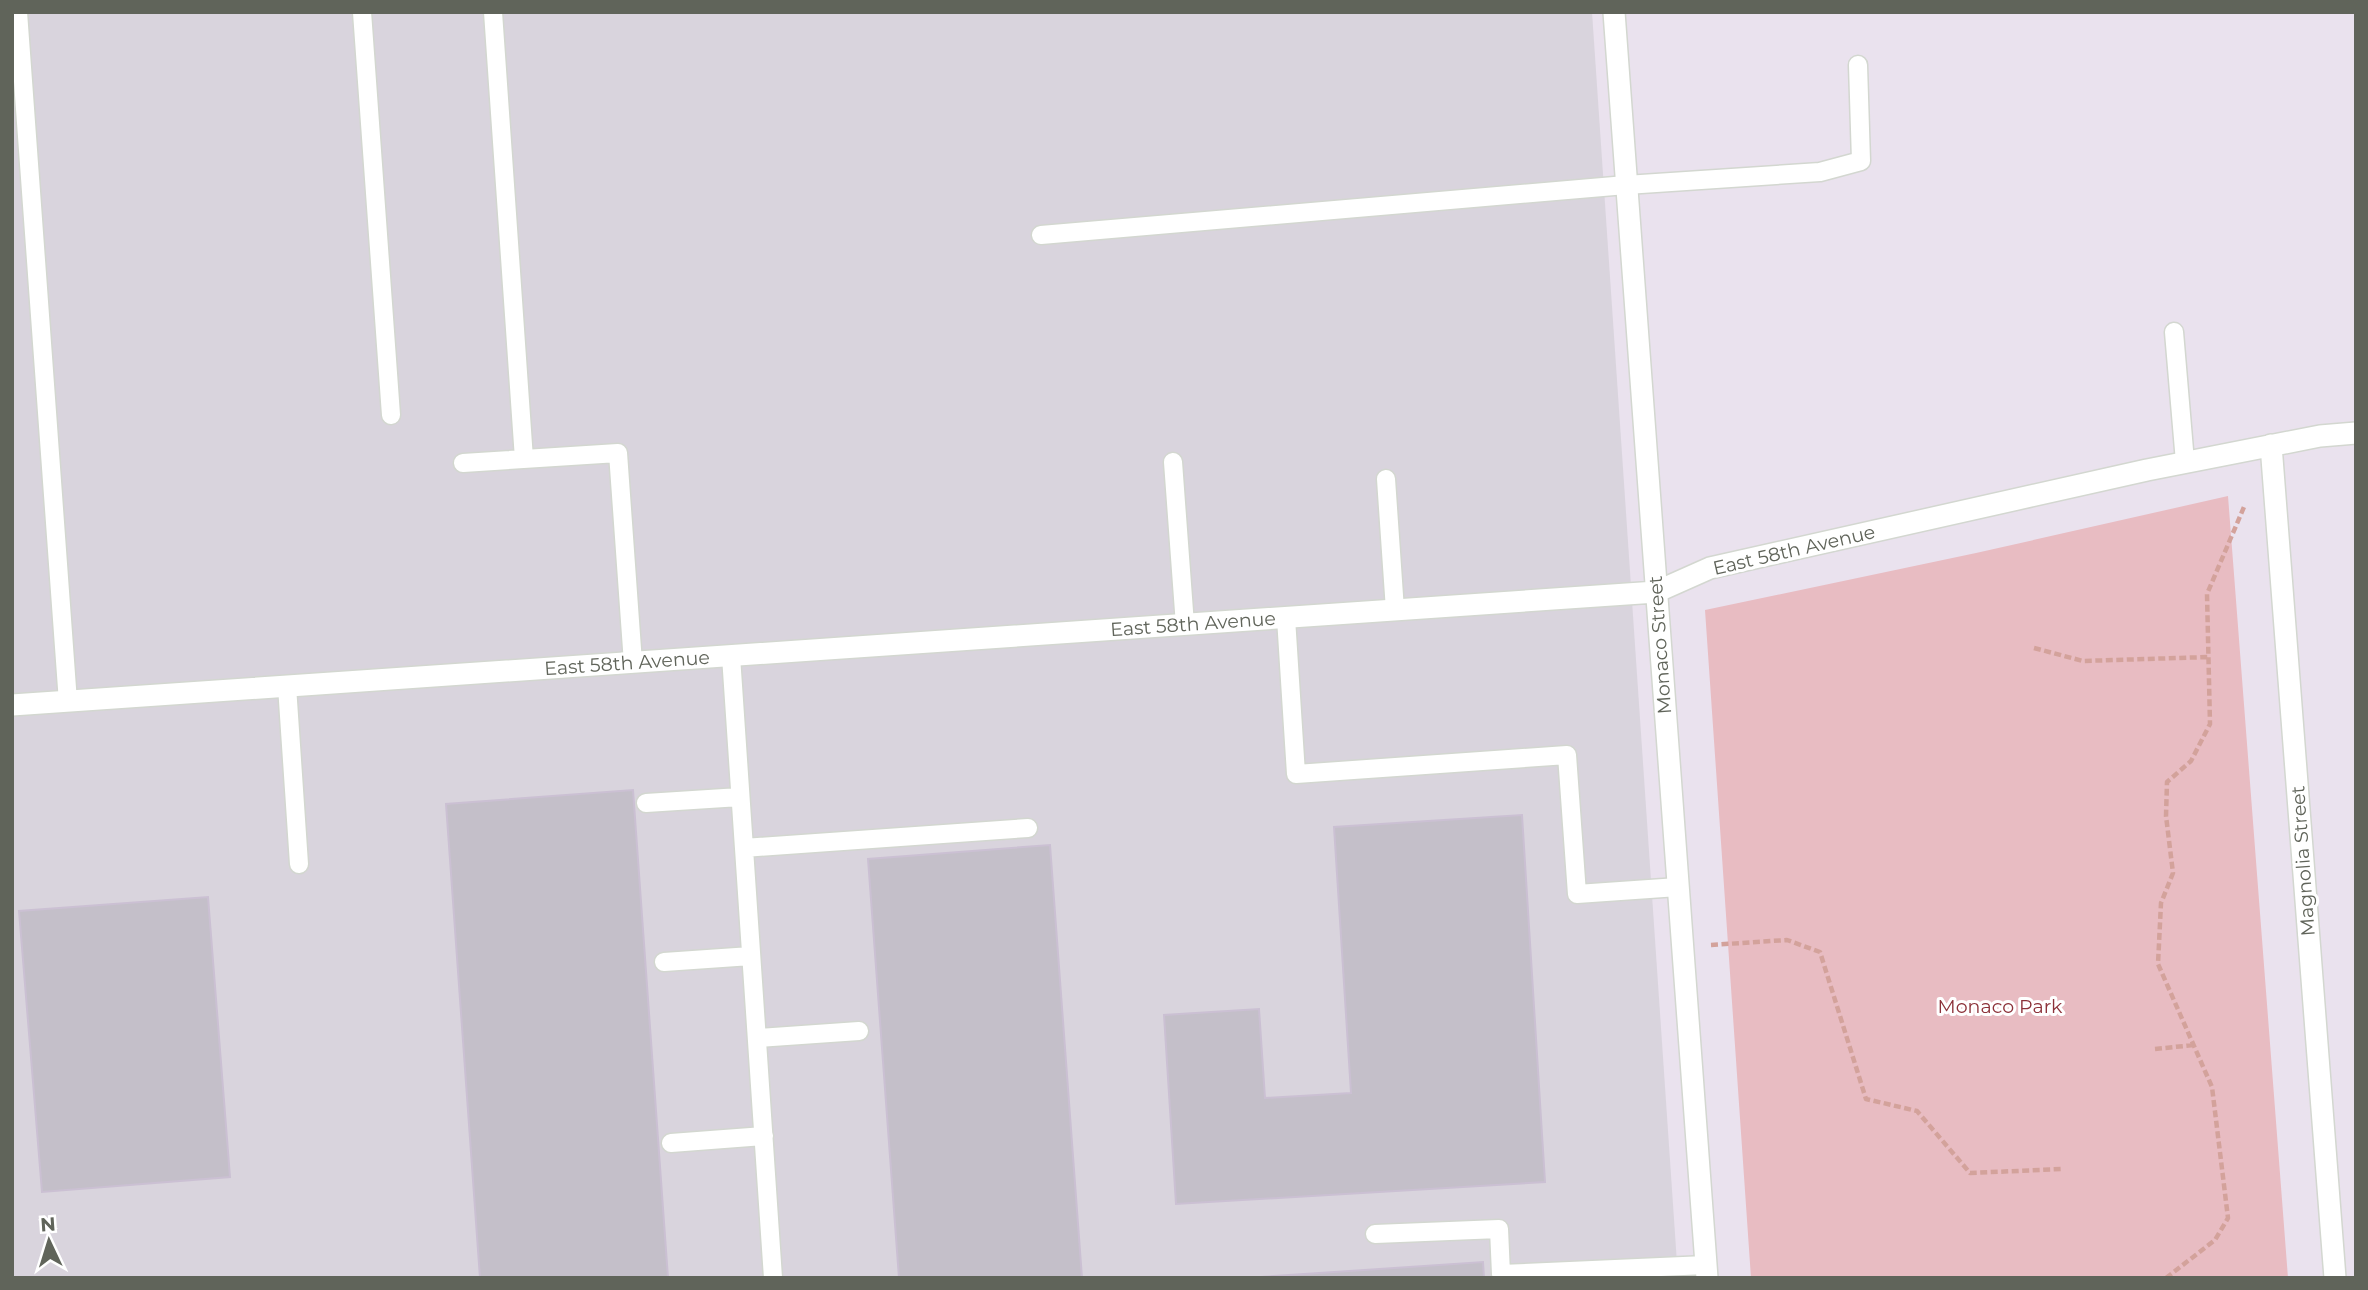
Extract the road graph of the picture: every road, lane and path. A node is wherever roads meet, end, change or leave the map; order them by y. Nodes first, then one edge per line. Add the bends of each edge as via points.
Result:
1 (18, 12) edge
2 (362, 12) edge
3 (493, 12) edge
4 (1614, 12) edge
5 (1858, 65) dead end
6 (1626, 185) junction
7 (1041, 235) dead end
8 (2174, 332) dead end
9 (391, 415) dead end
10 (2356, 433) edge
11 (2271, 445) junction
12 (524, 459) junction
13 (1173, 461) dead end
14 (463, 463) dead end
15 (2185, 463) junction
16 (1386, 479) dead end
17 (2245, 505) dead end
18 (1657, 592) junction
19 (1395, 610) junction
20 (1286, 618) junction
21 (1185, 625) junction
22 (2034, 648) dead end
23 (731, 656) junction
24 (2209, 657) junction
25 (633, 663) junction
26 (287, 686) junction
27 (68, 702) junction
28 (12, 705) edge
29 (740, 797) junction
30 (646, 803) dead end
31 (1028, 828) dead end
32 (744, 848) junction
33 (299, 864) dead end
34 (1678, 887) junction
35 (1682, 946) junction
36 (751, 956) junction
37 (664, 962) dead end
38 (859, 1031) dead end
39 (757, 1038) junction
40 (2193, 1045) junction
41 (2155, 1049) dead end
42 (764, 1136) junction
43 (671, 1143) dead end
44 (2062, 1170) dead end
45 (1375, 1234) dead end
46 (1707, 1271) edge
47 (773, 1278) edge
48 (2166, 1278) edge
49 (2335, 1278) edge

1 - 27 lane
2 - 9 lane
3 - 12 lane
4 - 6 street, Monaco Street
5 - 6 lane via 1861,161 1820,172
6 - 7 lane
6 - 18 street, Monaco Street
8 - 15 lane
10 - 11 street, East 58th Avenue
11 - 15 street, East 58th Avenue
11 - 49 street, Magnolia Street
12 - 14 lane
12 - 25 lane via 618,453
13 - 21 lane
15 - 18 street, East 58th Avenue via 1710,568
16 - 19 lane
17 - 24 path via 2207,594
18 - 19 street, East 58th Avenue
18 - 34 street, Monaco Street
19 - 20 street, East 58th Avenue
20 - 21 street, East 58th Avenue
20 - 34 lane via 1296,774 1567,755 1577,894
21 - 23 street, East 58th Avenue
22 - 24 path via 2083,661
23 - 25 street, East 58th Avenue
23 - 29 lane
24 - 40 path via 2210,724 2191,761 2167,782 2173,873 2161,903 2158,964
25 - 26 street, East 58th Avenue
26 - 27 street, East 58th Avenue
26 - 33 lane
27 - 28 street, East 58th Avenue
29 - 30 lane
29 - 32 lane
31 - 32 lane
32 - 36 lane
34 - 35 street, Monaco Street
35 - 44 path via 1787,940 1820,952 1867,1099 1916,1111 1970,1172
35 - 46 street, Monaco Street
36 - 37 lane
36 - 39 lane
38 - 39 lane
39 - 42 lane
40 - 41 path
40 - 48 path via 2212,1087 2228,1218 2215,1240
42 - 43 lane
42 - 47 lane
45 - 46 lane via 1499,1229 1501,1274

